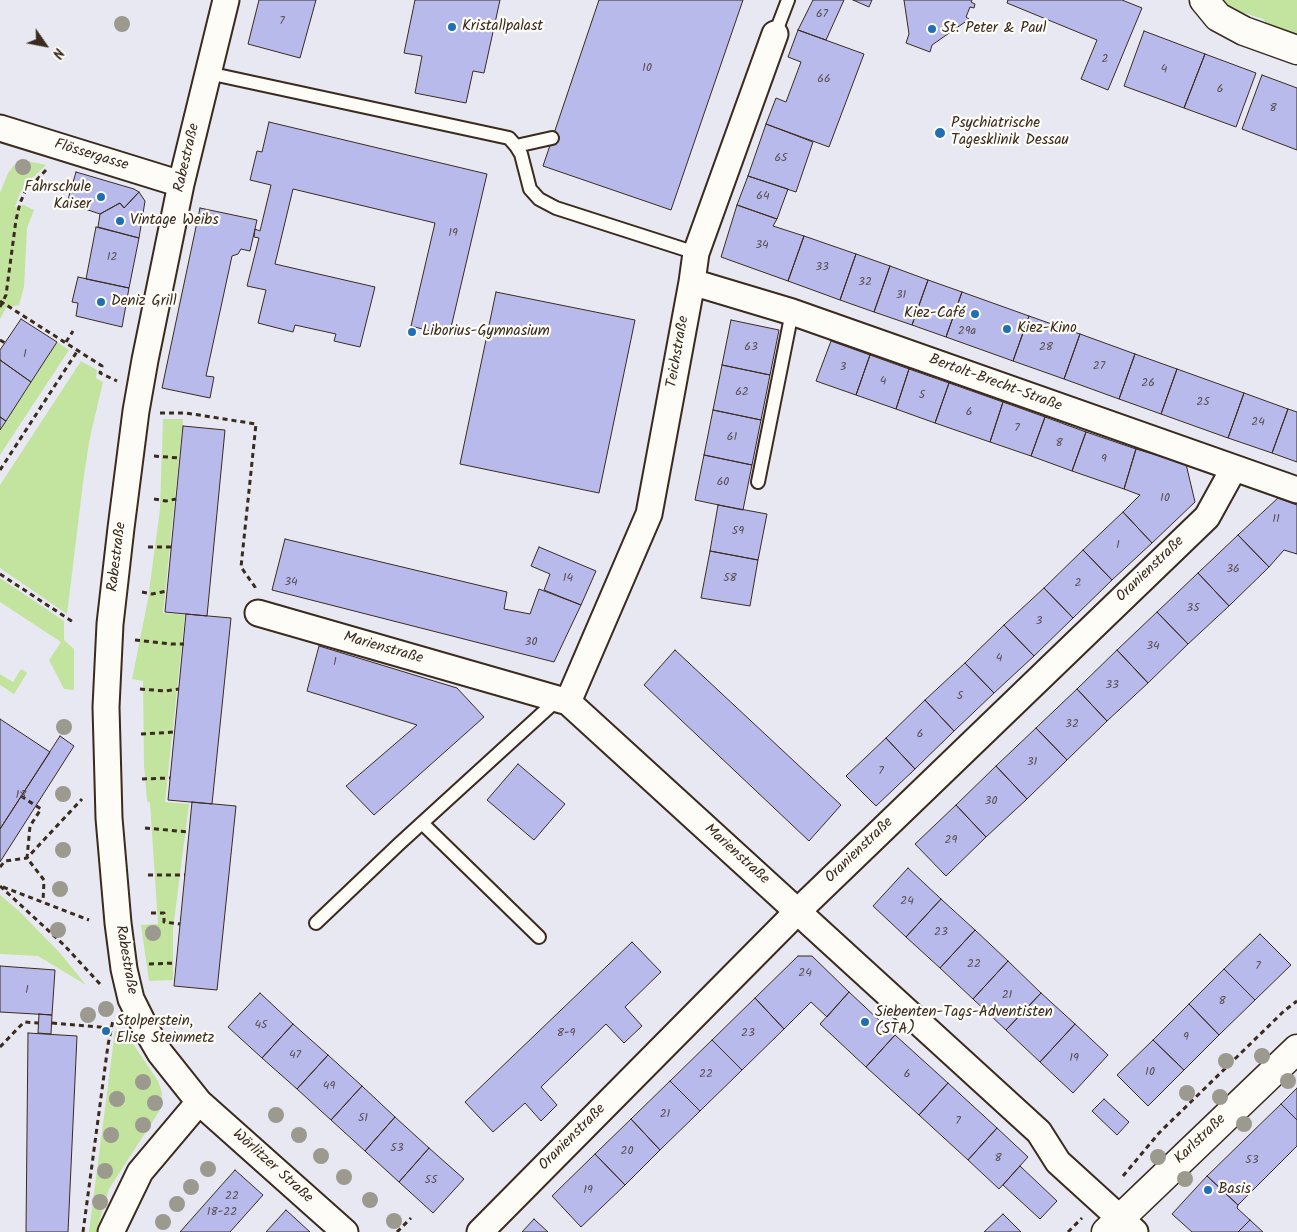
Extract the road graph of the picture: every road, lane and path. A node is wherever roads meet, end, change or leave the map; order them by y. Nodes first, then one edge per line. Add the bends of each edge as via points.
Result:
1 (226, 0) edge
2 (788, 0) edge
3 (1204, 0) edge
4 (775, 34) joint
5 (1297, 50) edge
6 (208, 73) junction
7 (0, 129) edge
8 (552, 138) dead end
9 (516, 146) junction
10 (65, 148) junction
11 (181, 184) junction
12 (696, 253) junction
13 (692, 282) junction
14 (2, 302) edge
15 (0, 307) edge
16 (792, 312) junction
17 (73, 331) dead end
18 (0, 340) edge
19 (66, 342) junction
20 (4, 343) dead end
21 (78, 350) junction
22 (140, 386) junction
23 (136, 411) junction
24 (153, 456) dead end
25 (180, 458) dead end
26 (1234, 468) junction
27 (0, 470) edge
28 (758, 482) dead end
29 (1297, 490) edge
30 (154, 499) dead end
31 (176, 499) dead end
32 (148, 547) dead end
33 (172, 547) dead end
34 (0, 574) edge
35 (142, 592) dead end
36 (167, 592) dead end
37 (258, 613) joint
38 (73, 622) dead end
39 (134, 640) dead end
40 (184, 644) dead end
41 (140, 689) dead end
42 (179, 689) dead end
43 (563, 701) junction
44 (174, 732) dead end
45 (141, 734) dead end
46 (170, 778) dead end
47 (142, 779) dead end
48 (21, 796) dead end
49 (82, 799) dead end
50 (422, 823) junction
51 (145, 828) dead end
52 (189, 832) dead end
53 (27, 858) junction
54 (0, 867) edge
55 (148, 875) dead end
56 (185, 876) dead end
57 (0, 886) edge
58 (43, 902) junction
59 (798, 911) junction
60 (151, 913) dead end
61 (89, 920) dead end
62 (316, 923) dead end
63 (180, 924) dead end
64 (539, 937) dead end
65 (176, 963) dead end
66 (141, 964) dead end
67 (104, 989) dead end
68 (1297, 1001) edge
69 (114, 1011) dead end
70 (38, 1023) dead end
71 (52, 1023) dead end
72 (111, 1028) junction
73 (0, 1047) edge
74 (1297, 1049) edge
75 (199, 1102) junction
76 (411, 1218) dead end
77 (1115, 1221) edge
78 (83, 1232) edge
79 (111, 1232) edge
80 (345, 1232) edge
81 (397, 1232) edge
82 (480, 1232) edge
83 (1068, 1232) edge

1 - 6 street, Rabestraße
2 - 4 lane, Teichstraße
3 - 5 main road via 1218,17 1244,31
4 - 12 street, Teichstraße
6 - 9 lane via 509,138
6 - 11 street, Rabestraße
7 - 10 street, Flössergasse
8 - 9 lane
9 - 12 lane via 530,189 539,199 556,208
10 - 11 street, Flössergasse
10 - 14 path via 25,192 20,203 6,295
11 - 22 street, Rabestraße
12 - 13 street, Teichstraße
13 - 16 street, Bertolt-Brecht-Straße
13 - 43 street, Teichstraße via 649,514
14 - 15 path
14 - 19 path
16 - 26 street, Bertolt-Brecht-Straße
16 - 28 lane
17 - 19 path
18 - 20 path
19 - 21 path
21 - 22 path via 102,366 100,373 115,381
21 - 27 path
22 - 23 street, Rabestraße
23 - 37 path via 256,424 241,567 255,587
23 - 75 street, Rabestraße via 110,624 106,707 118,923 131,998 160,1053
24 - 25 path
26 - 29 street, Bertolt-Brecht-Straße
26 - 59 street, Oranienstraße via 1207,517
30 - 31 path
32 - 33 path
34 - 38 path
35 - 36 path
37 - 43 street, Marienstraße
39 - 40 path
41 - 42 path
43 - 50 lane
43 - 59 street, Marienstraße
44 - 45 path
46 - 47 path
48 - 53 path via 42,809 30,826
49 - 53 path
50 - 62 lane
50 - 64 lane
51 - 52 path
53 - 54 path via 5,861
53 - 58 path via 44,880
55 - 56 path
57 - 58 path
57 - 67 path via 64,945
58 - 61 path
59 - 77 street, Marienstraße via 1039,1132 1058,1162
59 - 82 street, Oranienstraße
60 - 63 path via 164,913 164,922
65 - 66 path
68 - 77 path via 1159,1133 1115,1186
69 - 72 path
70 - 73 path via 24,1022
71 - 72 path
72 - 78 path
74 - 77 main road, Karlstraße
75 - 79 street via 140,1172
75 - 80 street, Wörlitzer Straße
76 - 81 path
77 - 83 path

